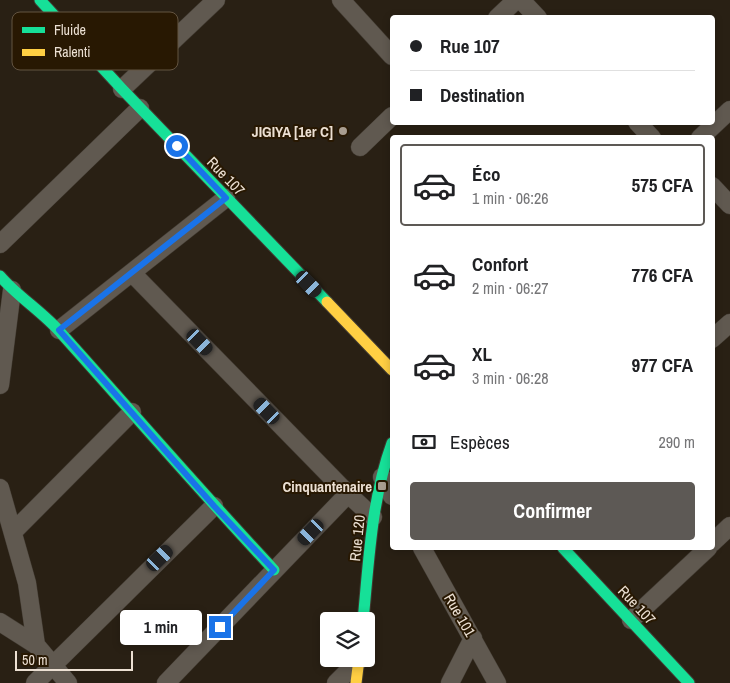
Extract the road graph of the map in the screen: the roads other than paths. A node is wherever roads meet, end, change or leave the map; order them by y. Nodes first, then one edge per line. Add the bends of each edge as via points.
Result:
1 (40, 0) edge
2 (216, 0) edge
3 (341, 0) edge
4 (516, 0) edge
5 (521, 0) edge
6 (51, 12) edge
7 (500, 15) edge
8 (535, 15) edge
9 (178, 36) edge
10 (390, 54) edge
11 (104, 70) edge
12 (142, 70) edge
13 (122, 89) junction
14 (140, 108) junction
15 (730, 110) edge
16 (390, 118) edge
17 (715, 124) edge
18 (640, 125) edge
19 (714, 125) edge
20 (649, 135) edge
21 (703, 135) edge
22 (360, 147) dead end
23 (715, 189) edge
24 (226, 198) junction
25 (730, 205) edge
26 (0, 244) edge
27 (132, 273) junction
28 (0, 276) edge
29 (12, 290) junction
30 (730, 323) edge
31 (59, 330) junction
32 (715, 336) edge
33 (390, 368) edge
34 (0, 385) edge
35 (132, 412) junction
36 (390, 449) edge
37 (382, 476) junction
38 (0, 488) edge
39 (390, 492) edge
40 (348, 494) junction
41 (214, 506) junction
42 (373, 517) junction
43 (730, 526) edge
44 (13, 532) junction
45 (715, 540) edge
46 (423, 550) edge
47 (565, 550) edge
48 (706, 550) edge
49 (274, 570) junction
50 (364, 612) edge
51 (631, 620) junction
52 (0, 622) edge
53 (473, 638) junction
54 (36, 645) junction
55 (52, 664) junction
56 (351, 667) edge
57 (358, 667) edge
58 (686, 682) edge
59 (35, 683) edge
60 (68, 683) edge
61 (166, 683) edge
62 (336, 683) edge
63 (356, 683) edge
64 (450, 683) edge
65 (497, 683) edge

1 - 6 street, Rue 107
2 - 9 street
3 - 10 street
4 - 7 street
5 - 8 street
11 - 13 street, Rue 107
12 - 13 street
13 - 14 street, Rue 107
14 - 24 street, Rue 107
14 - 26 street
15 - 17 street
16 - 22 street
18 - 20 street
19 - 21 street
23 - 25 street
24 - 27 street
24 - 33 street, Rue 107
27 - 31 street
27 - 40 street
28 - 29 street
29 - 31 street
29 - 34 street
30 - 32 street
31 - 35 street
35 - 41 street
35 - 44 street
36 - 37 street, Rue 120
37 - 39 street
37 - 42 street, Rue 120
38 - 44 street
40 - 42 street
40 - 49 street
41 - 49 street
41 - 55 street
42 - 50 street, Rue 120
43 - 45 street
44 - 54 street via 27,583
46 - 53 street, Rue 101
47 - 51 street, Rue 107
48 - 51 street
49 - 61 street
51 - 58 street, Rue 107
52 - 54 street
53 - 64 street
53 - 65 street, Rue 101
54 - 55 street
55 - 59 street
55 - 60 street
56 - 62 street
57 - 63 street

